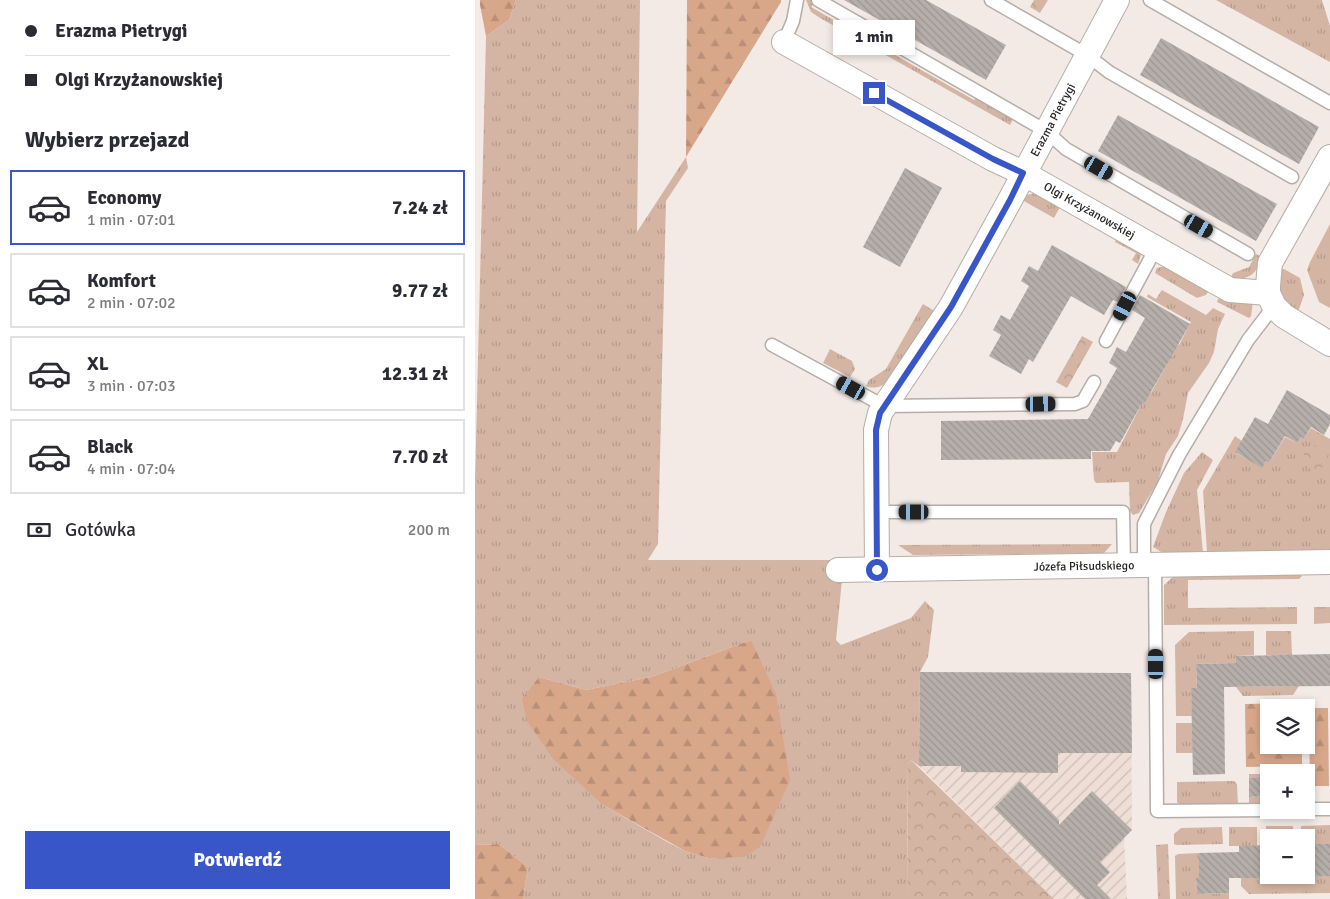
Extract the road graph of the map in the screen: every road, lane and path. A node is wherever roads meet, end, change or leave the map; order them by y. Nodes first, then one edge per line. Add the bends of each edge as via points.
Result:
1 (797, 0) edge
2 (818, 0) edge
3 (991, 0) edge
4 (1117, 0) edge
5 (1150, 0) edge
6 (784, 42) joint
7 (1087, 55) junction
8 (1330, 103) edge
9 (1046, 131) junction
10 (1330, 157) edge
11 (1023, 173) junction
12 (1291, 177) dead end
13 (1156, 248) junction
14 (1249, 254) dead end
15 (1271, 300) junction
16 (1106, 341) dead end
17 (1330, 344) edge
18 (772, 345) dead end
19 (1094, 382) dead end
20 (884, 406) junction
21 (877, 512) junction
22 (1330, 562) edge
23 (1141, 565) junction
24 (838, 570) dead end
25 (877, 570) junction
26 (1330, 808) edge
27 (1315, 809) edge
28 (1260, 810) edge

1 - 6 lane
2 - 9 lane
3 - 7 lane
4 - 7 street, Erazma Pietrygi
5 - 8 lane
6 - 11 street, Olgi Krzyżanowskiej
7 - 9 street, Erazma Pietrygi
7 - 12 lane via 1109,72
9 - 11 street, Erazma Pietrygi
9 - 14 lane via 1066,149
10 - 15 street via 1270,263
11 - 13 street, Olgi Krzyżanowskiej
11 - 20 street, Erazma Pietrygi via 951,307
13 - 15 street, Olgi Krzyżanowskiej via 1230,290
13 - 16 lane
15 - 17 street via 1284,316
15 - 23 lane via 1179,456 1144,524
18 - 20 lane
19 - 20 lane via 1083,401 1075,404
20 - 21 street, Erazma Pietrygi via 876,430
21 - 23 lane via 1123,512
21 - 25 street, Erazma Pietrygi
22 - 23 street, Józefa Piłsudskiego
23 - 25 street, Józefa Piłsudskiego
23 - 28 lane via 1157,811
24 - 25 street, Józefa Piłsudskiego
26 - 27 lane

